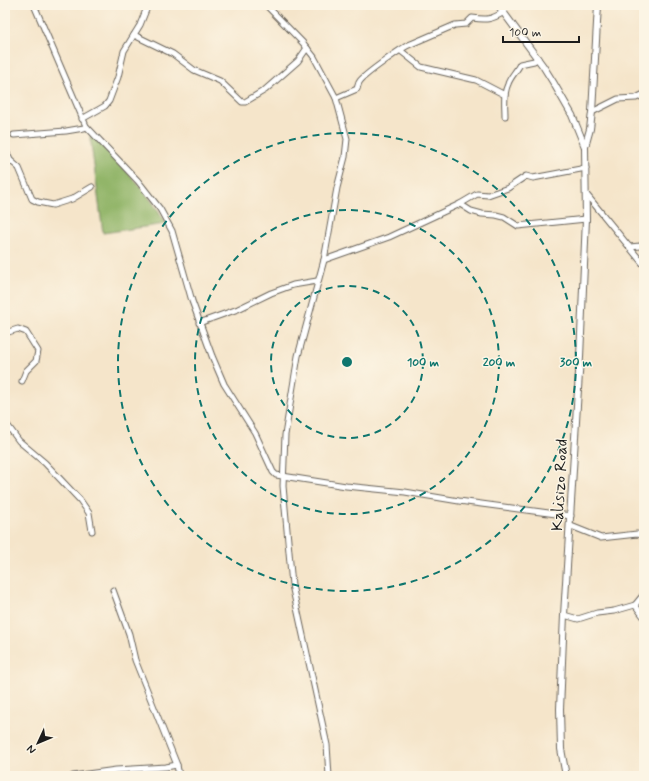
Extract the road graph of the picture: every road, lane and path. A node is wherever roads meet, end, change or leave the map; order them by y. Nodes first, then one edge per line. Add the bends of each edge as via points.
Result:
1 (34, 5) edge
2 (148, 5) edge
3 (266, 5) edge
4 (498, 5) edge
5 (598, 5) edge
6 (504, 12) junction
7 (134, 35) junction
8 (307, 48) junction
9 (401, 51) junction
10 (538, 58) junction
11 (505, 94) junction
12 (644, 94) edge
13 (336, 98) junction
14 (592, 112) junction
15 (505, 116) dead end
16 (82, 119) junction
17 (84, 128) dead end
18 (14, 135) dead end
19 (585, 147) junction
20 (5, 149) edge
21 (586, 168) junction
22 (92, 187) dead end
23 (586, 194) junction
24 (460, 204) junction
25 (586, 219) junction
26 (644, 244) edge
27 (630, 247) junction
28 (324, 260) junction
29 (644, 265) edge
30 (318, 281) junction
31 (200, 323) junction
32 (5, 333) edge
33 (22, 381) dead end
34 (5, 422) edge
35 (283, 476) junction
36 (571, 516) junction
37 (570, 526) junction
38 (92, 531) dead end
39 (643, 535) edge
40 (113, 590) dead end
41 (644, 594) edge
42 (635, 605) junction
43 (564, 615) junction
44 (644, 617) edge
45 (177, 765) junction
46 (73, 776) edge
47 (179, 776) edge
48 (329, 776) edge
49 (566, 776) edge

1 - 16 street
2 - 7 street
3 - 8 street
4 - 6 street
5 - 14 street
6 - 9 street via 487,20 472,18 466,24 455,25 407,45
6 - 10 street
7 - 8 street via 173,54 194,70 220,81 242,102 265,90 298,62
7 - 16 street via 124,51 109,101
8 - 13 street
9 - 11 street via 420,67 476,80
9 - 13 street via 375,67 358,82 357,89
10 - 11 street via 520,64 508,82
10 - 19 street via 572,115
11 - 15 street
12 - 14 street via 636,98 618,99
13 - 28 street via 347,139
14 - 19 street
16 - 31 street via 160,209 172,231
17 - 18 street
19 - 21 street, Kalisizo Road
20 - 22 street via 10,160 19,168 32,199 38,202 53,205 72,199
21 - 23 street, Kalisizo Road
21 - 24 street via 534,178 526,176 508,188 488,195 477,194
23 - 25 street, Kalisizo Road
23 - 27 street
24 - 25 street via 482,214 504,217 518,226
24 - 28 street via 389,237
25 - 36 street, Kalisizo Road
26 - 27 street
27 - 29 street
28 - 30 street
30 - 31 street via 293,285
30 - 35 street via 298,356 285,435
31 - 35 street via 224,384 255,433 271,468 276,475
32 - 33 street via 18,329 26,332 38,351 36,361 26,371
34 - 38 street via 19,441 46,463 80,500 90,513
35 - 36 street
35 - 48 street via 292,585 327,745
36 - 37 street, Kalisizo Road
37 - 39 street via 601,538
37 - 43 street, Kalisizo Road
40 - 45 street via 129,634 135,660
41 - 42 street
42 - 43 street via 578,619
42 - 44 street
43 - 49 street, Kalisizo Road via 560,732
45 - 46 street
45 - 47 street

